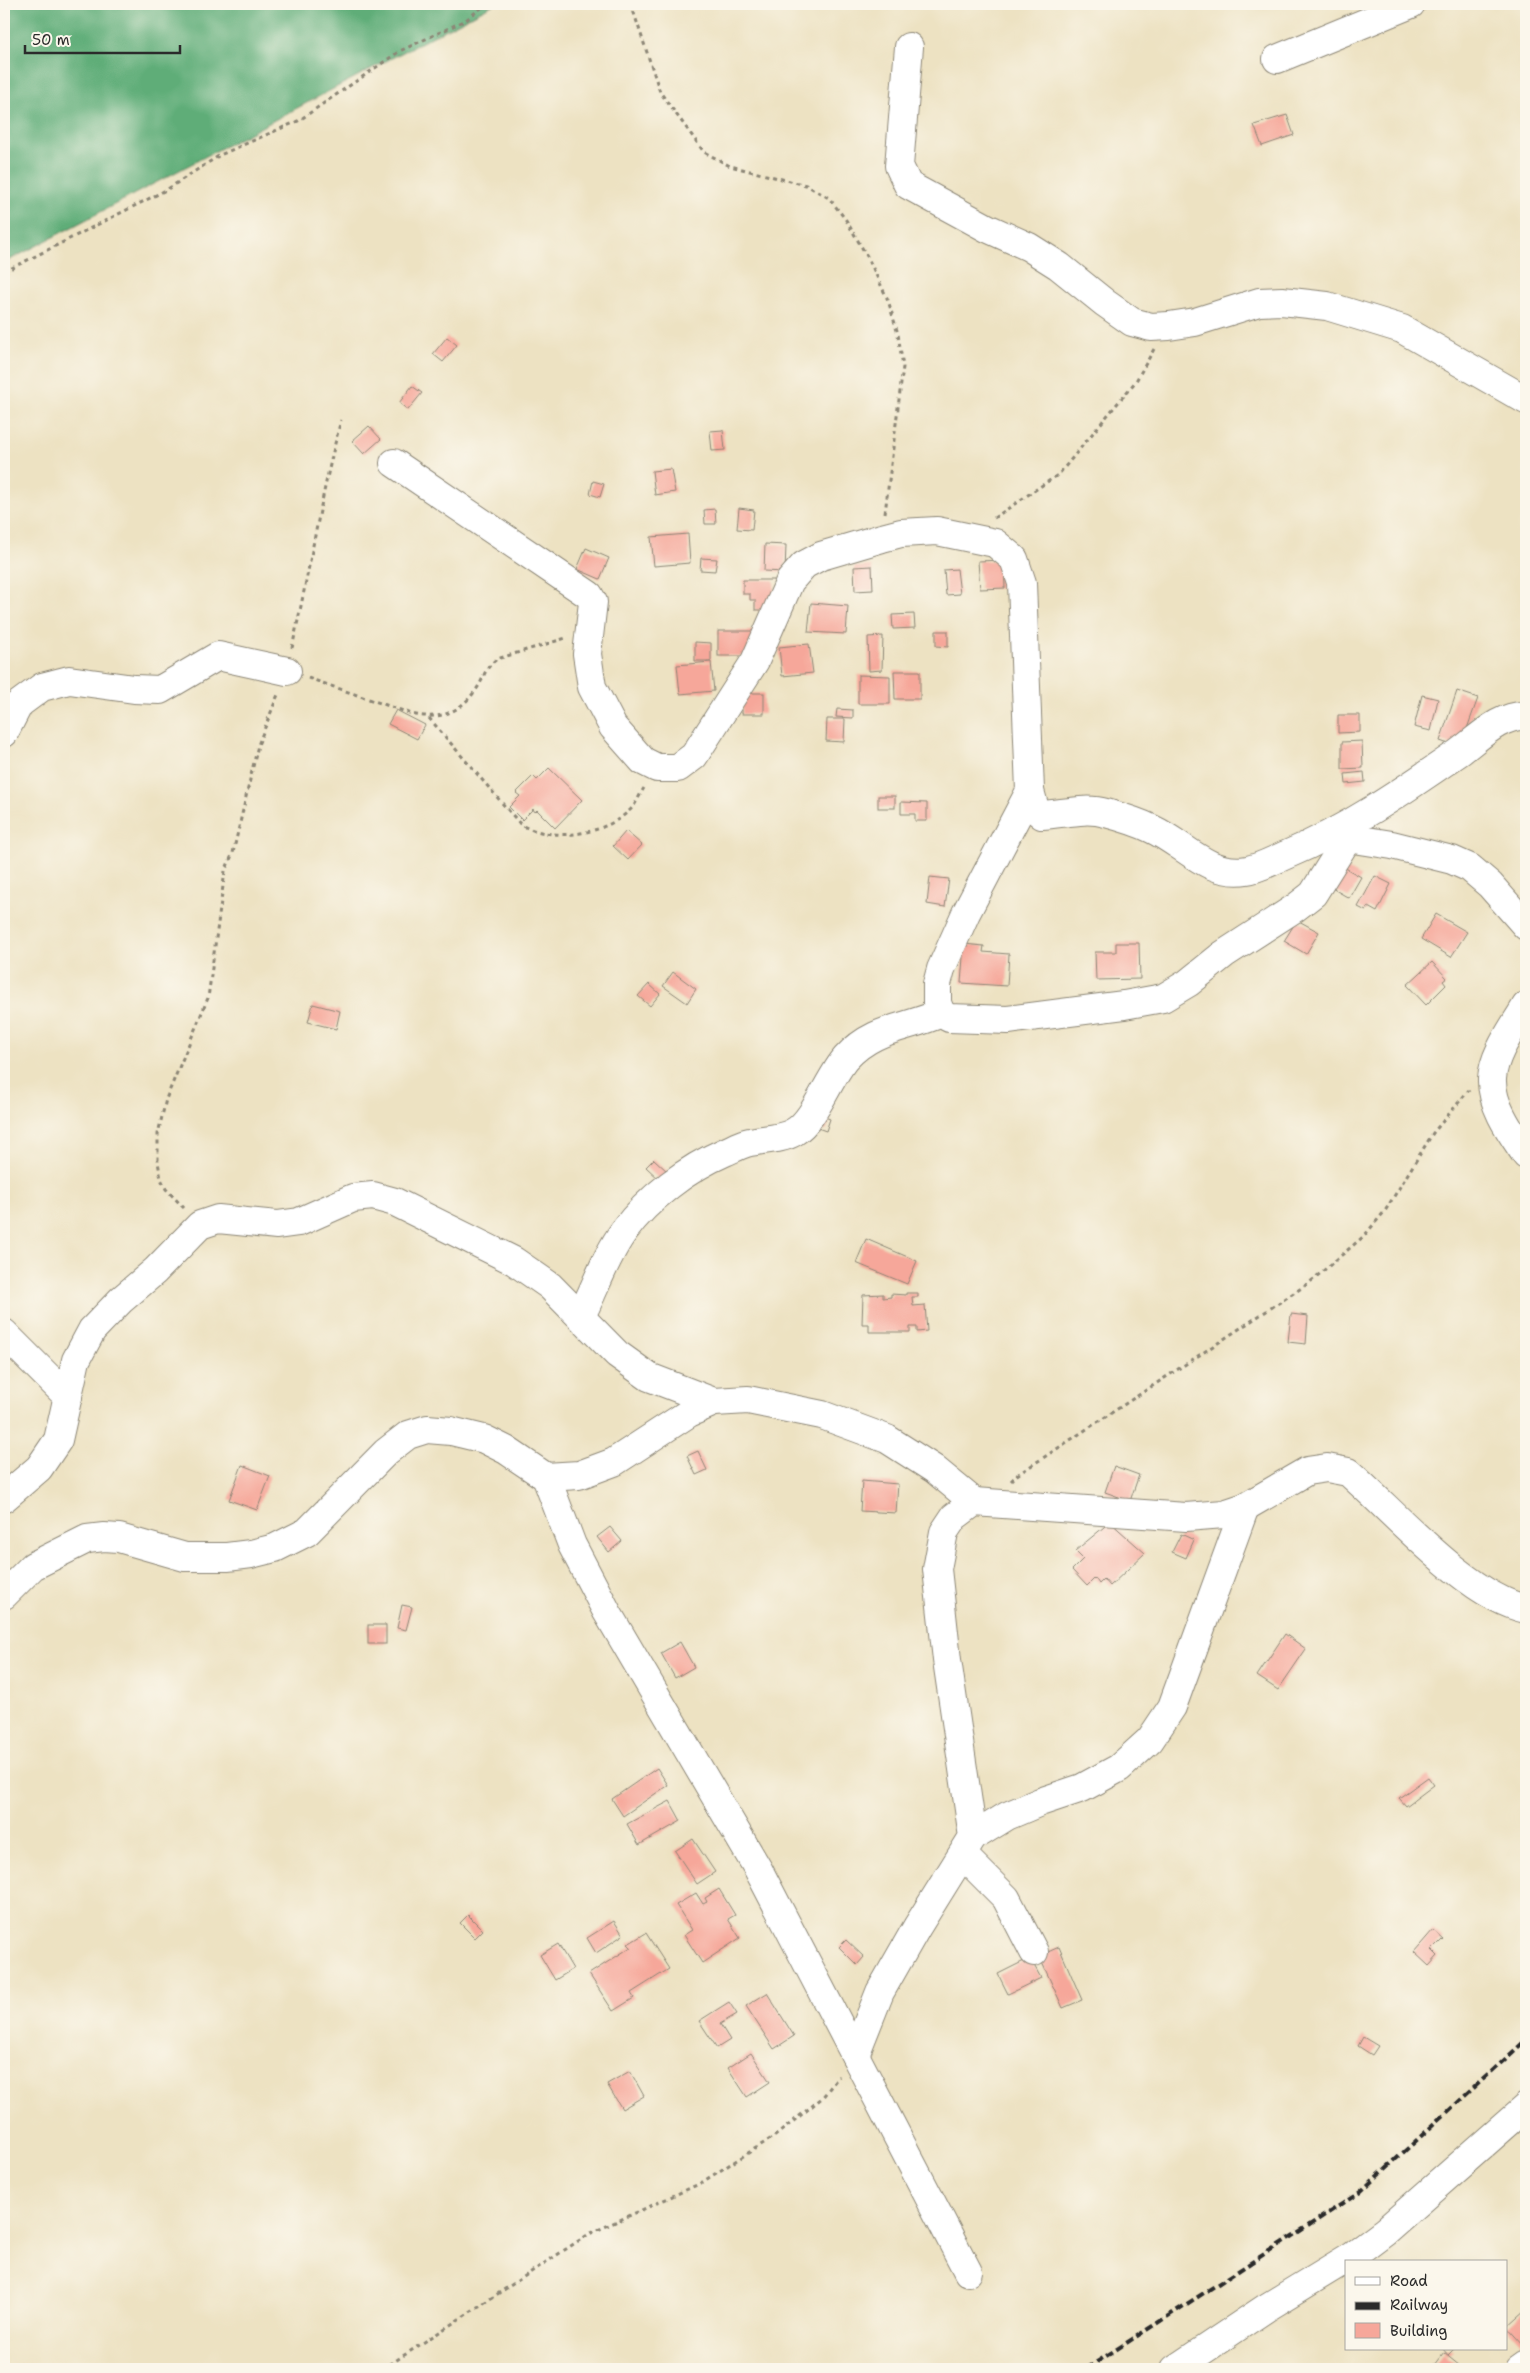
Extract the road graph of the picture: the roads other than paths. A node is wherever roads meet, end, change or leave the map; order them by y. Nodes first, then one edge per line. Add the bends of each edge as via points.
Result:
1 (1411, 4) edge
2 (909, 47) dead end
3 (1277, 59) dead end
4 (1526, 400) edge
5 (394, 463) dead end
6 (287, 671) road end
7 (1526, 716) edge
8 (4, 732) edge
9 (1030, 791) junction
10 (1351, 830) junction
11 (1526, 926) edge
12 (1526, 1006) edge
13 (941, 1013) junction
14 (1526, 1155) edge
15 (581, 1316) junction
16 (4, 1333) edge
17 (68, 1397) junction
18 (714, 1402) junction
19 (546, 1477) junction
20 (4, 1498) edge
21 (974, 1502) junction
22 (1244, 1507) junction
23 (4, 1595) edge
24 (1526, 1609) edge
25 (968, 1846) junction
26 (1034, 1952) dead end
27 (855, 2056) junction
28 (1526, 2107) edge
29 (1345, 2260) edge
30 (1346, 2260) edge
31 (968, 2272) dead end
32 (1526, 2364) edge
33 (1176, 2369) edge
34 (1519, 2369) edge

1 - 3 street
2 - 4 street via 899,166 908,185 1029,247 1132,322 1151,327 1195,322 1259,302 1326,306 1402,329
5 - 9 street via 589,595 593,602 588,632 592,687 613,728 644,761 657,768 678,768 694,756 755,661 790,581 804,565 821,556 901,533 937,531 994,543 1014,559 1022,583
6 - 8 street via 218,656 160,690 69,680 42,687 19,704
7 - 10 street via 1517,715 1496,724
9 - 10 street via 1035,809 1042,815 1087,810 1104,812 1153,829 1208,865 1225,870 1247,870
9 - 13 street via 966,913 941,969 937,1002
10 - 11 street via 1470,868 1490,885
10 - 13 street via 1313,894 1163,998 1008,1020 949,1018
12 - 14 street via 1495,1065 1492,1080 1507,1125
13 - 15 street via 880,1032 864,1042 846,1058 805,1123 793,1133 746,1143 720,1155 660,1194 623,1232
15 - 17 street via 550,1286 514,1261 427,1216 373,1196 353,1198 299,1222 277,1225 218,1219 200,1225 92,1330 76,1360
15 - 18 street via 617,1354 649,1377
16 - 17 street
17 - 20 street via 58,1440 39,1468
18 - 19 street via 689,1413 614,1462 579,1475
18 - 21 street via 748,1400 822,1415 887,1439 934,1469
19 - 23 street via 484,1439 427,1429 408,1435 393,1446 307,1532 275,1548 226,1557 185,1557 119,1538 87,1539 33,1566
19 - 27 street via 572,1545 607,1612 758,1869
21 - 22 street via 1186,1517 1224,1514
21 - 25 street via 954,1516 944,1532 937,1569
22 - 24 street via 1307,1471 1327,1468 1348,1472 1448,1565 1502,1600
22 - 25 street via 1172,1707 1150,1740 1119,1768 1082,1788 1007,1816
25 - 26 street via 1018,1917
25 - 27 street via 880,1992
27 - 31 street
28 - 30 street via 1385,2231
29 - 33 street via 1266,2308
32 - 34 street

